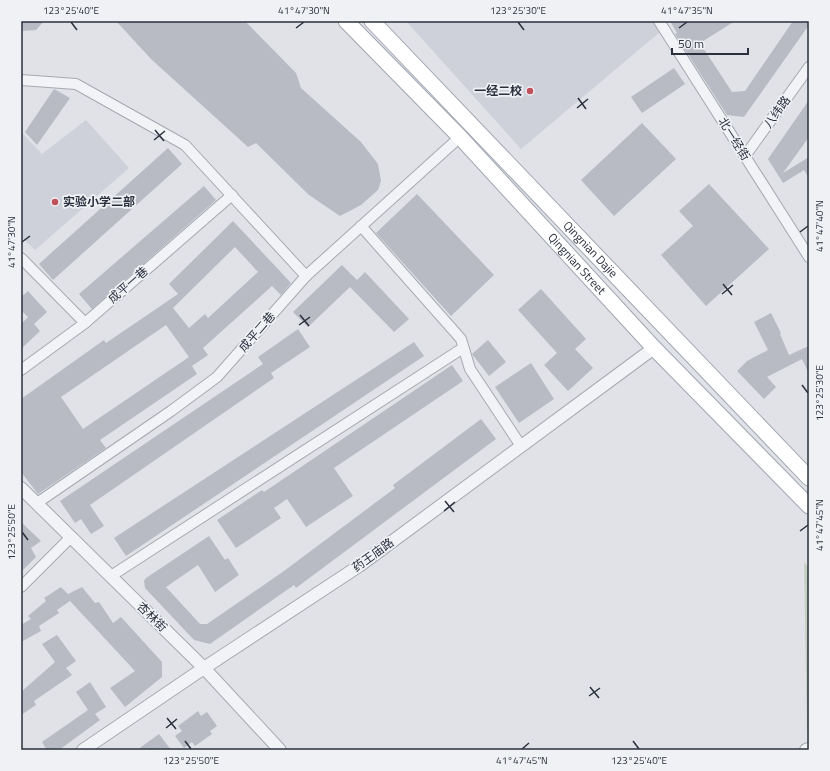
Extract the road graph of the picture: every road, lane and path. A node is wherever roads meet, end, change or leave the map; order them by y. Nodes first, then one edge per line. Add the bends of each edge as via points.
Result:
1 (346, 21) edge
2 (372, 21) edge
3 (659, 21) edge
4 (809, 67) edge
5 (21, 80) edge
6 (460, 137) junction
7 (745, 156) junction
8 (232, 195) junction
9 (360, 226) junction
10 (809, 257) edge
11 (21, 258) edge
12 (306, 276) junction
13 (84, 323) junction
14 (463, 348) junction
15 (654, 348) junction
16 (21, 370) edge
17 (521, 446) junction
18 (809, 478) edge
19 (21, 488) edge
20 (37, 503) junction
21 (809, 506) edge
22 (71, 537) junction
23 (111, 576) junction
24 (21, 587) edge
25 (204, 668) junction
26 (809, 749) edge
27 (83, 750) edge
28 (280, 750) edge
29 (806, 750) edge

1 - 6 main road, Qingnian Street
2 - 18 main road, Qingnian Dajie
3 - 7 street, 北一经街
4 - 7 street, 八纬路
5 - 8 street via 76,84 185,145
6 - 9 street, 成平二巷
6 - 15 main road, Qingnian Street
7 - 10 street, 北一经街
8 - 12 street
8 - 13 street, 成平一巷
9 - 12 street, 成平二巷
9 - 14 street via 461,339
11 - 13 street
12 - 20 street, 成平二巷 via 217,377
13 - 16 street, 成平一巷
14 - 17 street via 470,369
14 - 23 street
15 - 17 street, 药王庙路
15 - 21 main road, Qingnian Street
17 - 25 street, 药王庙路 via 359,566
19 - 20 street, 杏林街
20 - 22 street, 杏林街
22 - 23 street, 杏林街
22 - 24 street
23 - 25 street, 杏林街
25 - 27 street, 药王庙路
25 - 28 street, 杏林街
26 - 29 street

